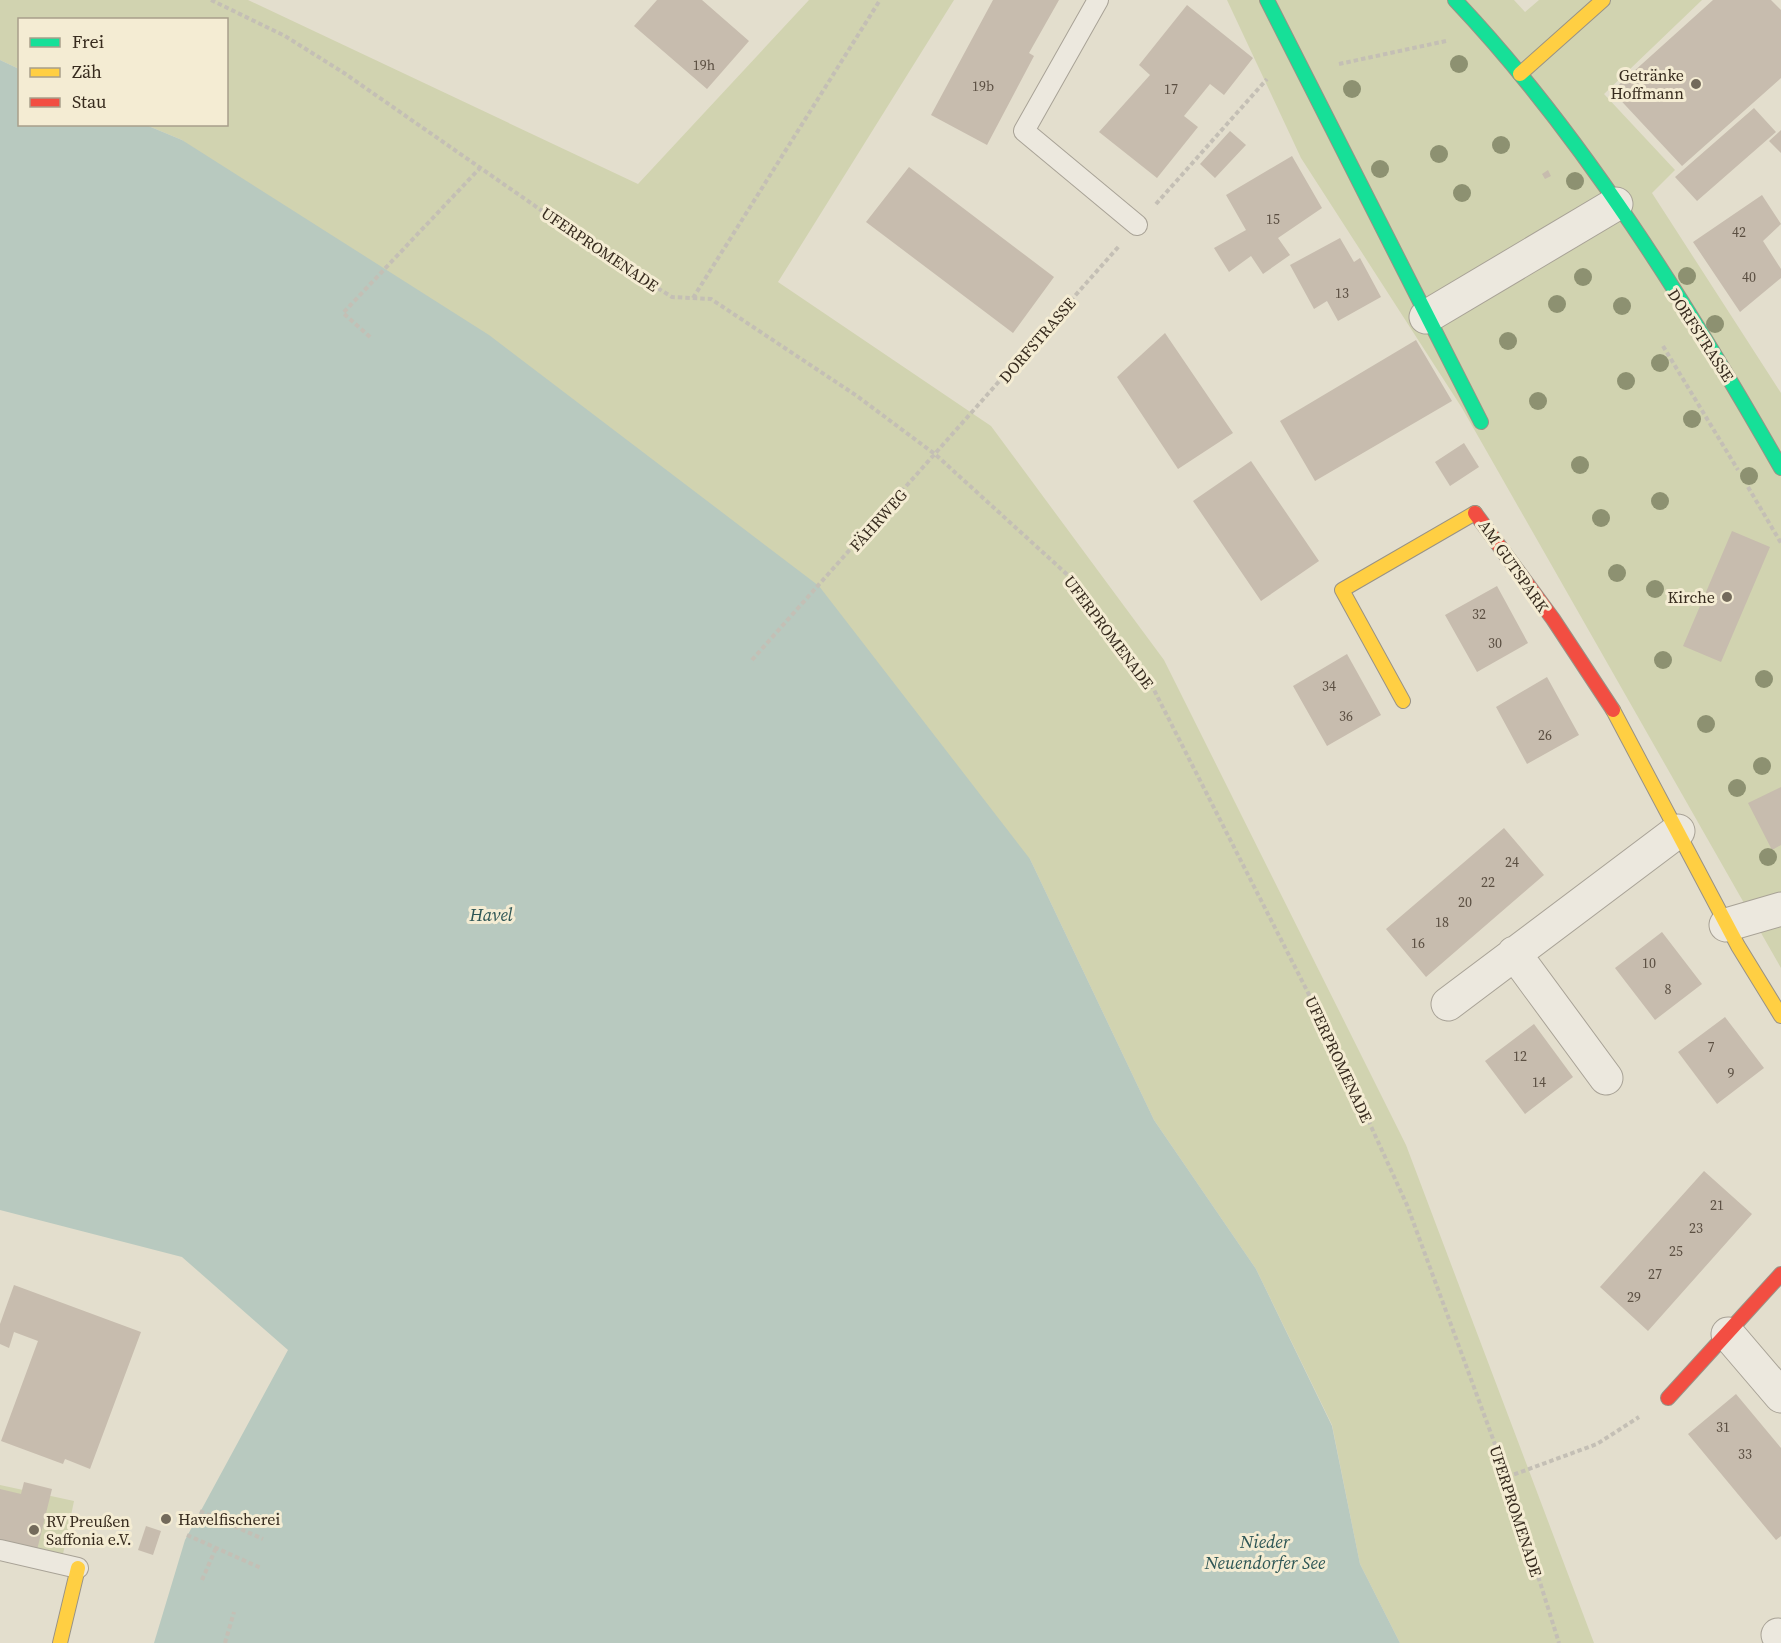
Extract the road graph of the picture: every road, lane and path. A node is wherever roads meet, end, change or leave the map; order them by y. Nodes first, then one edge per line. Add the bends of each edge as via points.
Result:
1 (211, 0) edge
2 (880, 0) edge
3 (1098, 0) edge
4 (1267, 0) edge
5 (1455, 0) edge
6 (1603, 0) edge
7 (1486, 32) junction
8 (1302, 72) junction
9 (1520, 74) junction
10 (480, 168) junction
11 (1616, 204) junction
12 (1137, 225) junction
13 (693, 298) junction
14 (1426, 317) junction
15 (370, 337) dead end
16 (1662, 344) dead end
17 (1481, 422) dead end
18 (936, 455) junction
19 (1781, 468) edge
20 (1781, 543) edge
21 (752, 660) dead end
22 (1402, 701) dead end
23 (1678, 831) junction
24 (1781, 909) edge
25 (1726, 925) junction
26 (1514, 953) junction
27 (1448, 1004) dead end
28 (1781, 1016) edge
29 (1606, 1078) dead end
30 (1781, 1274) edge
31 (1728, 1334) junction
32 (1781, 1396) edge
33 (1668, 1398) joint
34 (1507, 1477) junction
35 (200, 1511) dead end
36 (187, 1535) dead end
37 (263, 1539) dead end
38 (216, 1548) junction
39 (0, 1550) edge
40 (78, 1568) joint
41 (261, 1568) dead end
42 (202, 1580) dead end
43 (234, 1612) dead end
44 (60, 1643) edge
45 (225, 1643) edge
46 (1559, 1643) edge

1 - 10 path, UFERPROMENADE via 295,42
2 - 13 path
3 - 12 lane via 1024,131
4 - 8 street
5 - 7 street, DORFSTRASSE
6 - 9 street
7 - 8 path, DORFSTRASSE
7 - 9 street, DORFSTRASSE
8 - 12 path, DORFSTRASSE via 1267,79
8 - 14 street
9 - 11 street, DORFSTRASSE
10 - 13 path, UFERPROMENADE via 672,297
10 - 15 path via 343,313
11 - 14 street
11 - 19 street, DORFSTRASSE
12 - 18 path, DORFSTRASSE
13 - 18 path, UFERPROMENADE via 711,299 857,396
14 - 17 street
16 - 20 path
18 - 21 path, FÄHRWEG
18 - 34 path, UFERPROMENADE via 1071,578 1153,688 1325,1026 1407,1205
22 - 23 street, AM GUTSPARK via 1342,590 1476,512 1578,656 1624,730
23 - 25 street, AM GUTSPARK
23 - 26 street
24 - 25 street
25 - 28 street, AM GUTSPARK
26 - 27 street
26 - 29 street
30 - 31 street
31 - 32 street
31 - 33 street
33 - 34 path via 1598,1444
34 - 46 path, UFERPROMENADE
35 - 37 path
36 - 38 path
38 - 41 path
38 - 42 path
39 - 40 lane
40 - 44 street
43 - 45 path

